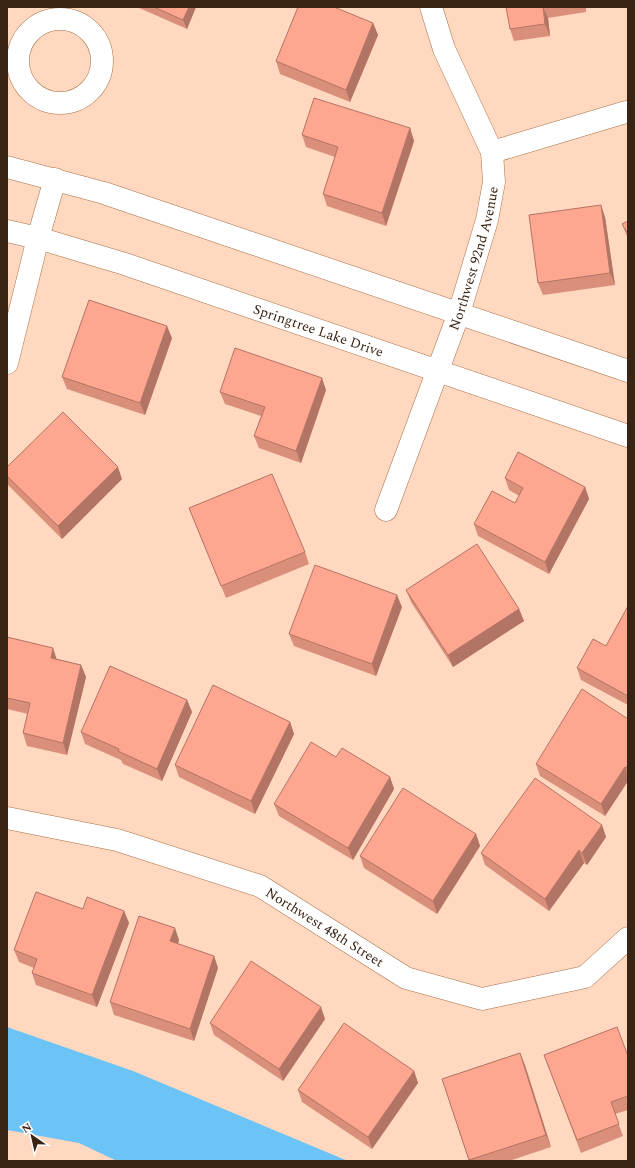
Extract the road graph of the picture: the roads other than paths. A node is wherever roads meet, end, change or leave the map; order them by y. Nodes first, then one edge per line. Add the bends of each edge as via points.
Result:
1 (431, 7) edge
2 (626, 112) dead end
3 (492, 152) junction
4 (7, 167) edge
5 (54, 179) junction
6 (7, 231) edge
7 (38, 238) junction
8 (459, 312) junction
9 (7, 363) edge
10 (438, 371) junction
11 (628, 371) edge
12 (628, 436) edge
13 (386, 510) dead end
14 (7, 818) edge
15 (628, 938) edge

1 - 3 street, Northwest 92nd Avenue via 444,49
2 - 3 street
3 - 8 street, Northwest 92nd Avenue via 494,182 487,220
4 - 5 street
5 - 7 street
5 - 8 street via 104,193
6 - 7 street, Springtree Lake Drive
7 - 9 street
7 - 10 street, Springtree Lake Drive via 125,264
8 - 10 street, Northwest 92nd Avenue
8 - 11 street
10 - 12 street, Springtree Lake Drive
10 - 13 street, Northwest 92nd Avenue
14 - 15 street, Northwest 48th Street via 117,840 260,886 406,978 482,998 585,977

